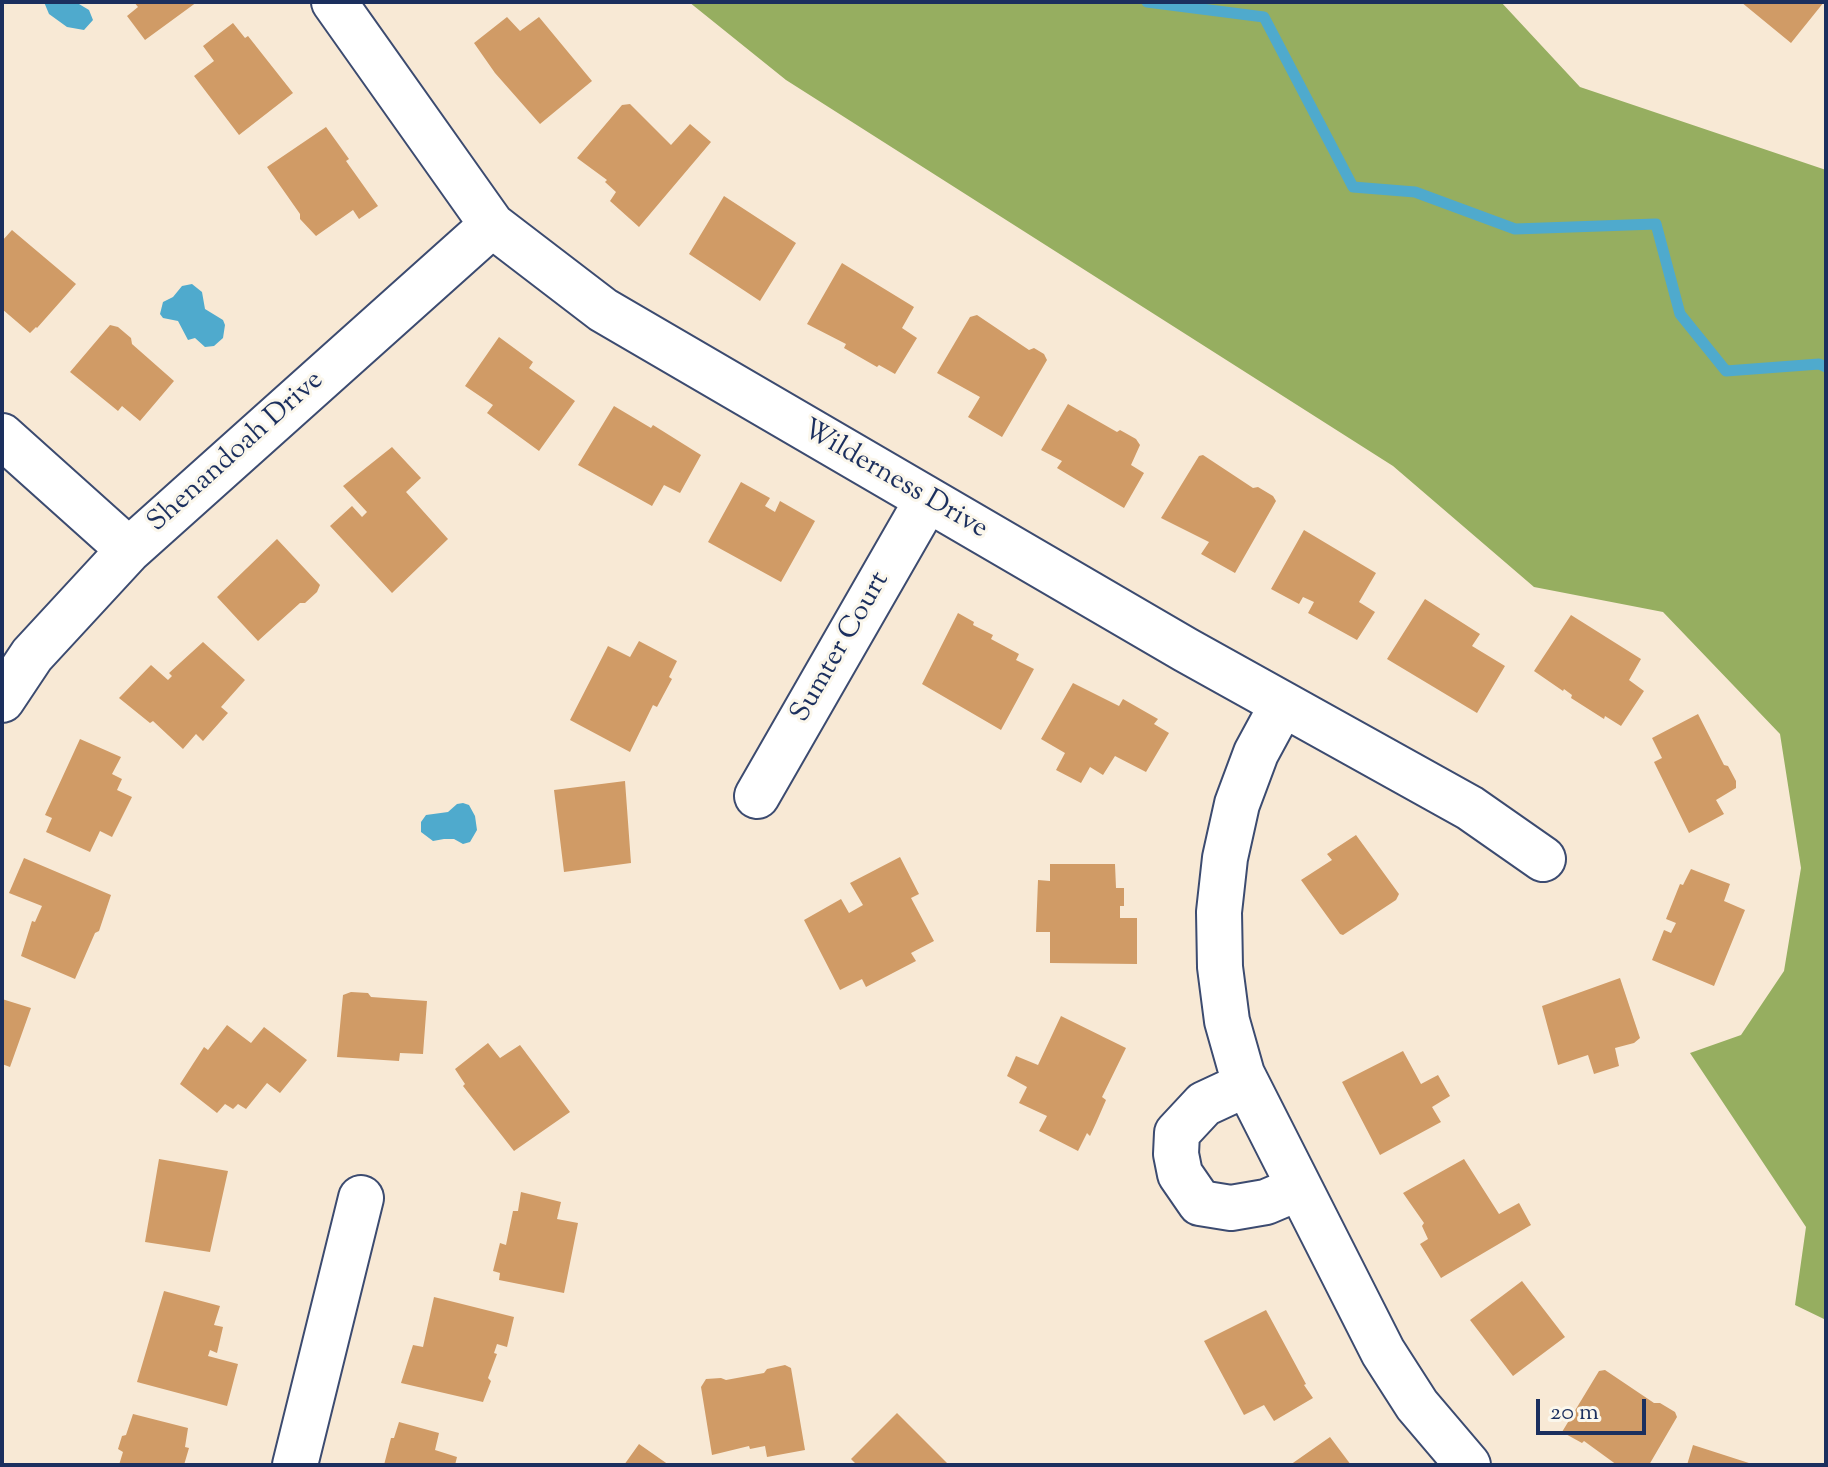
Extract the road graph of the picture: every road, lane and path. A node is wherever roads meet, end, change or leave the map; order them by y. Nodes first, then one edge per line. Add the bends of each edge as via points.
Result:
1 (334, 2) edge
2 (492, 225) junction
3 (2, 436) edge
4 (927, 500) junction
5 (129, 550) junction
6 (2, 700) edge
7 (1282, 705) junction
8 (757, 796) dead end
9 (1543, 859) dead end
10 (1247, 1084) junction
11 (1299, 1188) junction
12 (361, 1198) dead end
13 (295, 1465) edge
14 (1468, 1465) edge

1 - 2 street, Wilderness Drive
2 - 4 street, Wilderness Drive via 603,310
2 - 5 street, Shenandoah Drive
3 - 5 street
4 - 7 street, Wilderness Drive
4 - 8 street, Sumter Court
5 - 6 street, Shenandoah Drive via 32,655
7 - 9 street, Wilderness Drive via 1470,808
7 - 10 street via 1237,804 1219,912 1227,1021
10 - 11 street
10 - 11 street via 1204,1104 1177,1133 1180,1174 1200,1203 1231,1208 1266,1202
11 - 14 street via 1383,1352 1417,1405
12 - 13 street

